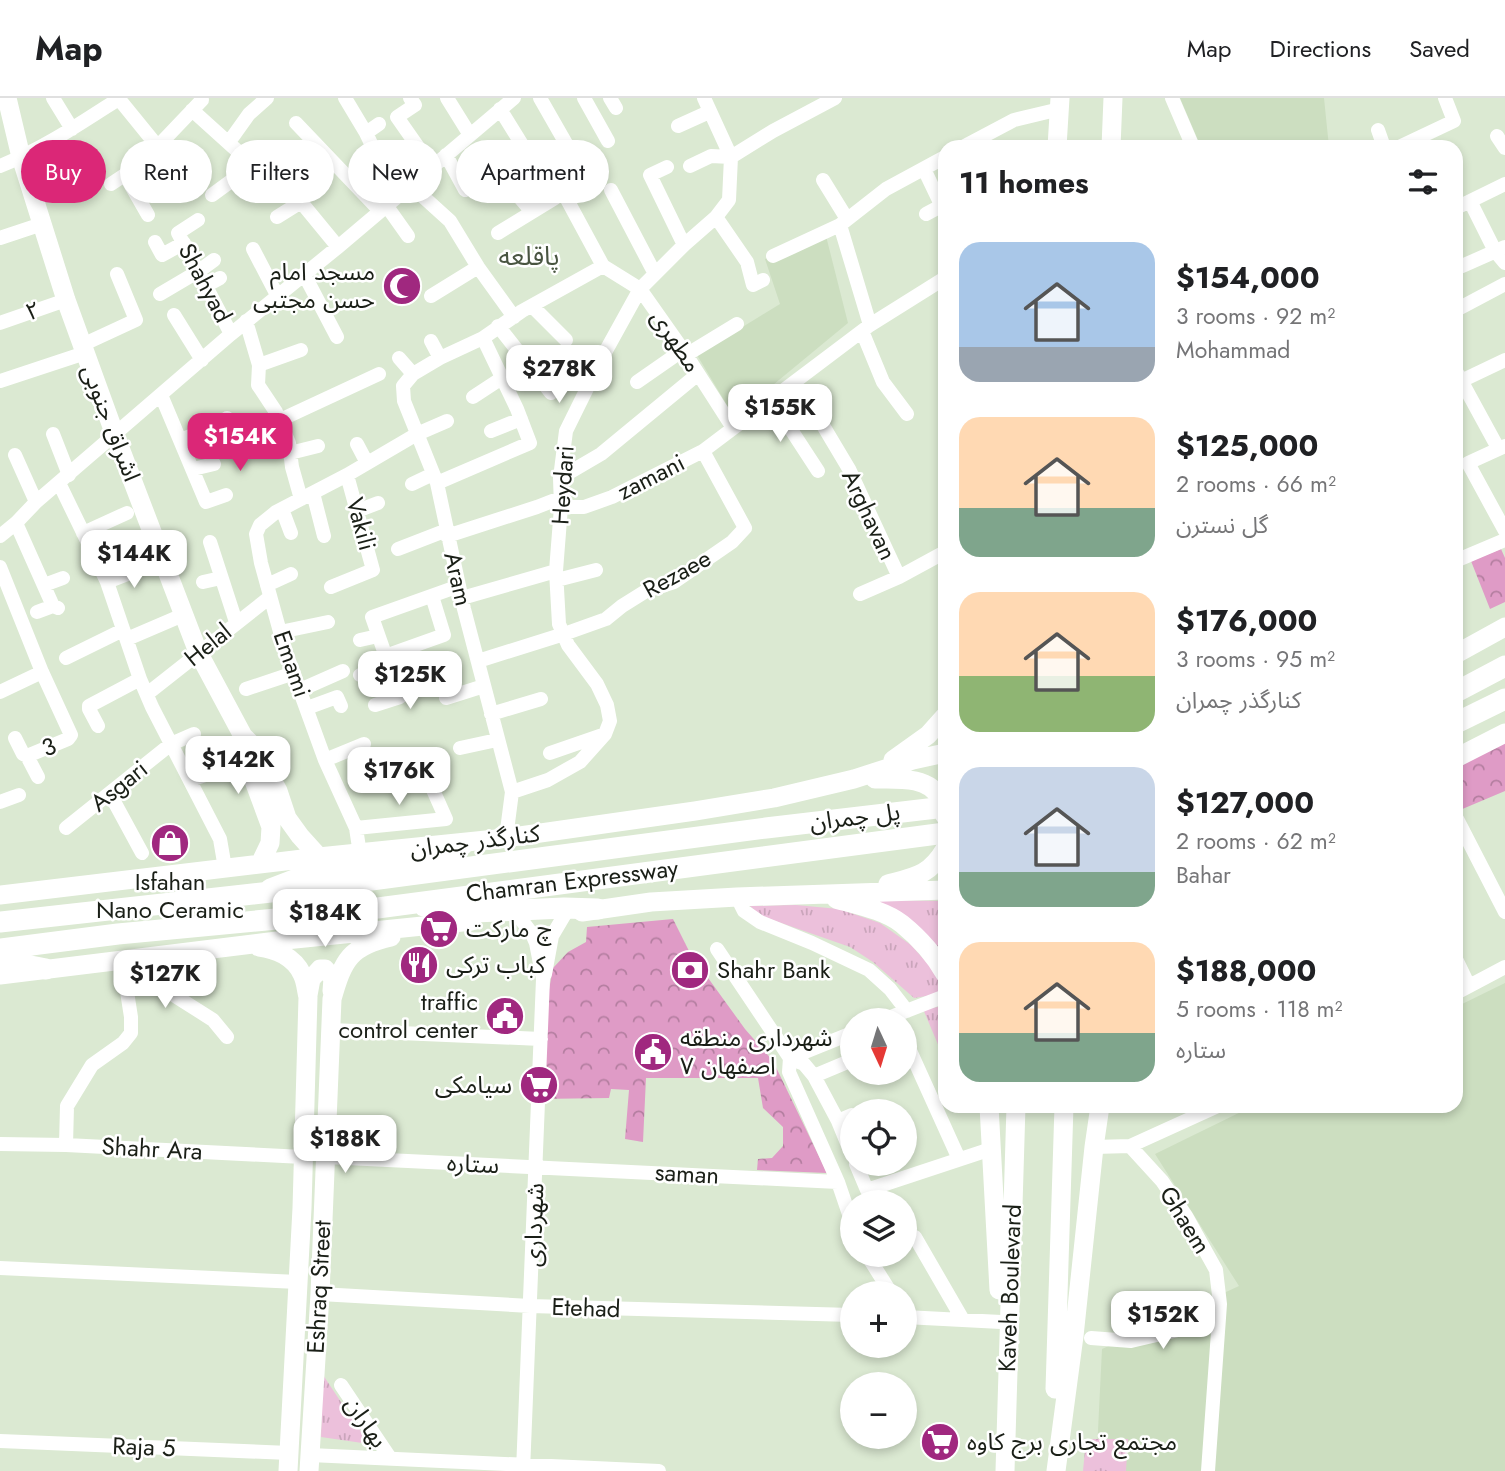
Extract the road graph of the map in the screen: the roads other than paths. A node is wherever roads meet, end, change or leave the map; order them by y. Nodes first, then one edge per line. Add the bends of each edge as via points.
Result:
1 (7, 98) edge
2 (53, 98) edge
3 (120, 98) edge
4 (267, 98) edge
5 (345, 98) edge
6 (410, 98) edge
7 (447, 98) edge
8 (540, 98) edge
9 (584, 98) edge
10 (1113, 98) edge
11 (1172, 98) edge
12 (1445, 98) edge
13 (833, 99) edge
14 (507, 102) edge
15 (1060, 103) edge
16 (707, 105) edge
17 (296, 123) dead end
18 (379, 124) dead end
19 (678, 126) dead end
20 (72, 129) junction
21 (1378, 130) dead end
22 (366, 133) junction
23 (470, 135) junction
24 (52, 140) edge
25 (157, 140) edge
26 (164, 140) edge
27 (227, 140) edge
28 (230, 140) edge
29 (369, 140) edge
30 (413, 140) edge
31 (526, 140) edge
32 (564, 140) edge
33 (607, 140) edge
34 (977, 140) edge
35 (1058, 140) edge
36 (1111, 140) edge
37 (1190, 140) edge
38 (1382, 140) edge
39 (1414, 140) edge
40 (446, 155) junction
41 (21, 157) joint
42 (731, 157) junction
43 (442, 158) edge
44 (938, 161) edge
45 (0, 166) edge
46 (691, 166) dead end
47 (667, 167) dead end
48 (923, 169) junction
49 (456, 173) edge
50 (120, 178) edge
51 (823, 180) dead end
52 (111, 184) dead end
53 (1505, 184) edge
54 (226, 185) edge
55 (611, 190) dead end
56 (212, 195) dead end
57 (938, 199) edge
58 (1470, 201) junction
59 (35, 203) edge
60 (141, 203) edge
61 (299, 203) edge
62 (302, 203) edge
63 (388, 203) edge
64 (431, 203) edge
65 (524, 203) edge
66 (547, 203) edge
67 (569, 203) edge
68 (1463, 204) edge
69 (382, 208) junction
70 (938, 210) edge
71 (532, 212) junction
72 (926, 214) dead end
73 (148, 215) dead end
74 (277, 217) dead end
75 (716, 217) junction
76 (198, 220) dead end
77 (844, 222) junction
78 (42, 224) junction
79 (498, 233) dead end
80 (408, 236) dead end
81 (0, 238) edge
82 (181, 238) junction
83 (155, 242) dead end
84 (684, 245) junction
85 (338, 247) junction
86 (253, 249) dead end
87 (1500, 249) edge
88 (773, 256) dead end
89 (214, 260) dead end
90 (1505, 263) edge
91 (603, 266) junction
92 (1463, 266) edge
93 (478, 267) junction
94 (199, 271) junction
95 (117, 274) dead end
96 (304, 274) junction
97 (655, 274) junction
98 (763, 280) dead end
99 (938, 282) edge
100 (1505, 284) edge
101 (640, 289) junction
102 (160, 294) dead end
103 (278, 295) junction
104 (431, 296) dead end
105 (66, 300) junction
106 (532, 306) junction
107 (1463, 306) edge
108 (174, 315) dead end
109 (514, 317) junction
110 (246, 321) junction
111 (0, 323) edge
112 (737, 324) dead end
113 (498, 326) junction
114 (866, 328) junction
115 (231, 334) junction
116 (337, 337) dead end
117 (483, 338) junction
118 (566, 340) dead end
119 (430, 341) dead end
120 (83, 349) junction
121 (301, 350) dead end
122 (685, 352) junction
123 (399, 358) dead end
124 (440, 358) junction
125 (202, 360) junction
126 (1505, 360) edge
127 (259, 365) junction
128 (698, 373) junction
129 (379, 374) dead end
130 (413, 374) junction
131 (1463, 375) edge
132 (502, 378) junction
133 (0, 381) edge
134 (637, 382) dead end
135 (1463, 383) edge
136 (789, 387) junction
137 (551, 393) dead end
138 (161, 395) junction
139 (473, 397) dead end
140 (771, 399) junction
141 (907, 414) dead end
142 (226, 418) dead end
143 (521, 419) junction
144 (447, 421) dead end
145 (282, 427) junction
146 (733, 428) junction
147 (491, 431) dead end
148 (198, 433) dead end
149 (53, 434) dead end
150 (417, 434) junction
151 (115, 435) junction
152 (180, 440) junction
153 (358, 444) dead end
154 (318, 446) dead end
155 (1502, 447) edge
156 (703, 451) junction
157 (290, 453) junction
158 (15, 456) dead end
159 (367, 463) junction
160 (214, 464) dead end
161 (1463, 464) edge
162 (1463, 466) edge
163 (193, 469) junction
164 (818, 471) dead end
165 (347, 475) junction
166 (560, 478) junction
167 (64, 479) junction
168 (435, 479) junction
169 (412, 484) dead end
170 (226, 495) dead end
171 (307, 496) junction
172 (36, 502) junction
173 (560, 502) junction
174 (378, 503) dead end
175 (282, 509) junction
176 (357, 511) junction
177 (127, 513) dead end
178 (16, 523) junction
179 (1505, 531) edge
180 (83, 533) junction
181 (291, 533) dead end
182 (447, 533) junction
183 (0, 536) edge
184 (324, 536) dead end
185 (1505, 540) edge
186 (210, 542) dead end
187 (398, 550) dead end
188 (938, 556) edge
189 (1463, 558) edge
190 (149, 566) dead end
191 (0, 567) edge
192 (596, 570) dead end
193 (291, 574) dead end
194 (557, 576) junction
195 (899, 577) junction
196 (63, 578) dead end
197 (222, 578) junction
198 (107, 582) junction
199 (204, 582) dead end
200 (44, 585) junction
201 (331, 587) dead end
202 (269, 591) junction
203 (461, 592) junction
204 (860, 594) dead end
205 (432, 596) junction
206 (15, 605) junction
207 (0, 612) edge
208 (37, 612) dead end
209 (183, 615) junction
210 (236, 622) junction
211 (328, 622) dead end
212 (1505, 626) edge
213 (280, 632) junction
214 (564, 634) junction
215 (125, 635) junction
216 (378, 636) junction
217 (360, 640) dead end
218 (1463, 650) edge
219 (198, 652) junction
220 (66, 658) dead end
221 (387, 660) junction
222 (478, 661) junction
223 (1505, 666) edge
224 (343, 671) dead end
225 (42, 672) junction
226 (293, 673) junction
227 (360, 674) dead end
228 (140, 679) junction
229 (484, 686) junction
230 (1463, 688) edge
231 (246, 689) dead end
232 (300, 690) junction
233 (0, 692) edge
234 (147, 694) junction
235 (446, 698) dead end
236 (541, 699) dead end
237 (1505, 699) edge
238 (374, 705) dead end
239 (341, 706) dead end
240 (307, 708) junction
241 (491, 714) junction
242 (1463, 720) edge
243 (938, 724) edge
244 (98, 726) dead end
245 (1505, 733) edge
246 (194, 734) dead end
247 (605, 734) junction
248 (243, 736) junction
249 (15, 738) dead end
250 (498, 740) junction
251 (171, 744) junction
252 (364, 744) dead end
253 (460, 748) dead end
254 (550, 753) dead end
255 (1463, 754) edge
256 (938, 755) edge
257 (27, 756) junction
258 (326, 760) junction
259 (421, 763) dead end
260 (211, 773) dead end
261 (38, 777) dead end
262 (854, 779) junction
263 (190, 780) junction
264 (512, 792) junction
265 (110, 794) junction
266 (19, 795) dead end
267 (938, 795) edge
268 (0, 802) edge
269 (938, 808) edge
270 (66, 828) dead end
271 (356, 828) junction
272 (766, 828) joint
273 (1463, 831) edge
274 (938, 834) edge
275 (506, 838) junction
276 (467, 843) junction
277 (142, 853) dead end
278 (360, 854) junction
279 (768, 856) joint
280 (319, 857) junction
281 (938, 861) edge
282 (260, 863) junction
283 (225, 868) junction
284 (938, 890) edge
285 (257, 894) junction
286 (821, 894) junction
287 (0, 895) edge
288 (737, 897) junction
289 (412, 903) junction
290 (598, 909) junction
291 (0, 911) edge
292 (1505, 912) edge
293 (81, 913) junction
294 (565, 914) junction
295 (520, 918) junction
296 (0, 922) edge
297 (443, 923) junction
298 (247, 945) junction
299 (0, 948) edge
300 (717, 949) dead end
301 (154, 956) junction
302 (0, 960) edge
303 (122, 960) junction
304 (938, 965) edge
305 (1505, 967) edge
306 (46, 969) junction
307 (0, 975) edge
308 (543, 979) junction
309 (1463, 988) edge
310 (308, 997) junction
311 (332, 999) junction
312 (938, 999) edge
313 (905, 1008) edge
314 (915, 1008) edge
315 (331, 1030) junction
316 (227, 1037) dead end
317 (840, 1038) edge
318 (541, 1039) junction
319 (790, 1058) junction
320 (840, 1065) edge
321 (917, 1066) edge
322 (814, 1076) junction
323 (938, 1111) edge
324 (939, 1113) edge
325 (989, 1113) edge
326 (1016, 1113) edge
327 (1064, 1113) edge
328 (1096, 1113) edge
329 (1203, 1113) edge
330 (838, 1121) joint
331 (840, 1126) edge
332 (0, 1144) edge
333 (66, 1145) junction
334 (1130, 1146) junction
335 (1094, 1147) junction
336 (991, 1149) junction
337 (303, 1157) junction
338 (326, 1157) junction
339 (960, 1159) junction
340 (536, 1167) junction
341 (917, 1173) edge
342 (861, 1176) edge
343 (909, 1176) edge
344 (838, 1182) junction
345 (841, 1190) edge
346 (917, 1240) edge
347 (0, 1268) edge
348 (298, 1282) junction
349 (320, 1294) junction
350 (1220, 1304) junction
351 (530, 1307) junction
352 (840, 1315) edge
353 (917, 1316) edge
354 (963, 1320) junction
355 (1001, 1322) junction
356 (1091, 1338) dead end
357 (341, 1385) dead end
358 (1007, 1393) junction
359 (0, 1441) edge
360 (390, 1458) junction
361 (288, 1462) edge
362 (309, 1463) edge
363 (524, 1468) edge
364 (659, 1471) edge
365 (1005, 1471) edge
366 (1054, 1471) edge
367 (1208, 1471) edge

1 - 41 main road, اشراق جنوبی
2 - 20 street
3 - 20 street
3 - 25 street
4 - 28 street
5 - 22 street
6 - 30 street via 415,105 397,117
7 - 23 street
8 - 32 street
9 - 33 street
10 - 36 main road
11 - 37 street
12 - 39 street via 1454,121
13 - 42 street
14 - 23 street
14 - 31 street
15 - 34 street
15 - 35 main road
16 - 19 street
16 - 42 street
17 - 69 street
18 - 22 street
20 - 24 street
21 - 38 street
22 - 29 street
23 - 40 street
26 - 27 street via 197,105
40 - 43 street
40 - 49 street
41 - 45 street
42 - 46 street via 711,156
42 - 75 street, Heydari via 729,200
44 - 48 street
47 - 84 street via 650,175
48 - 57 street
48 - 77 street via 886,189
50 - 52 street
51 - 77 street
53 - 58 street
54 - 56 street
55 - 97 street
58 - 68 street
58 - 87 street
59 - 78 main road, اشراق جنوبی
60 - 73 street
61 - 74 street
62 - 85 street
63 - 69 street
64 - 93 street via 450,221
65 - 71 street
66 - 71 street
67 - 91 street
69 - 80 street
69 - 85 street
70 - 72 street
71 - 79 street
75 - 84 street, Heydari
75 - 98 street via 747,262 753,285
76 - 82 street
77 - 88 street
77 - 114 street
78 - 81 street
78 - 105 main road, اشراق جنوبی
82 - 83 street via 162,255
82 - 94 street, Shahyad
84 - 97 street, Heydari
85 - 96 street
86 - 103 street
87 - 90 street
87 - 92 street
89 - 94 street
91 - 101 street
91 - 106 street
93 - 104 street
93 - 109 street
94 - 102 street
94 - 115 street, Shahyad via 213,282
95 - 120 street via 136,320
96 - 103 street
96 - 116 street
97 - 101 street, Heydari
99 - 114 street, zamani
100 - 107 street
101 - 122 street, مطهری
101 - 166 street, Heydari via 568,425
103 - 110 street
105 - 111 street, ۲
105 - 120 main road, اشراق جنوبی
106 - 109 street
106 - 118 street
108 - 125 street
109 - 113 street
110 - 115 street
110 - 127 street
112 - 122 street
113 - 117 street
113 - 137 street
114 - 136 street, zamani
114 - 141 street via 883,382
115 - 125 street
117 - 124 street
117 - 132 street
119 - 124 street
120 - 133 street
120 - 151 main road, اشراق جنوبی
121 - 127 street
122 - 128 street, مطهری
122 - 134 street
123 - 130 street
124 - 130 street
125 - 138 street
126 - 131 street
127 - 145 street via 258,385
128 - 146 street, مطهری
128 - 166 street via 601,454
129 - 145 street
130 - 150 street, Aram via 403,386
132 - 139 street
132 - 143 street
135 - 155 street
136 - 140 street, zamani
136 - 195 street, Arghavan via 815,412 849,469
138 - 151 street
138 - 152 street
140 - 146 street, zamani
140 - 164 street
142 - 145 street via 242,456
143 - 147 street
143 - 168 street via 530,443
144 - 150 street
145 - 157 street
146 - 156 street, zamani
148 - 152 street
149 - 167 street
150 - 159 street
150 - 168 street, Aram
151 - 167 street
151 - 209 main road, اشراق جنوبی
152 - 163 street
153 - 159 street
154 - 157 street
155 - 161 street
156 - 173 street, zamani via 584,507
156 - 214 street, Rezaee via 746,528 674,582 646,591 606,619
157 - 171 street
158 - 172 street
159 - 165 street
160 - 163 street
162 - 179 street
163 - 170 street via 206,502
165 - 171 street
165 - 176 street, Vakili
166 - 173 street, Heydari
167 - 172 street
167 - 180 street
168 - 169 street
168 - 182 street, Aram
171 - 175 street
171 - 184 street
172 - 178 street
173 - 182 street, zamani
173 - 194 street, Heydari
174 - 176 street
175 - 181 street
175 - 202 street, Emami via 260,525 256,534
176 - 201 street, Vakili via 373,570
177 - 180 street
178 - 183 street
178 - 200 street
180 - 198 street
182 - 187 street, zamani
182 - 203 street, Aram
185 - 189 street
186 - 197 street
188 - 195 street, Arghavan
190 - 198 street
191 - 206 street
192 - 194 street
193 - 202 street, Helal
194 - 203 street
194 - 214 street, Heydari via 559,624
195 - 204 street, Arghavan
196 - 200 street
197 - 199 street
197 - 210 street
198 - 215 street
200 - 208 street via 55,607
202 - 210 street, Helal
202 - 213 street, Emami
203 - 205 street
203 - 222 street, Aram
205 - 216 street via 372,617
205 - 221 street via 444,635
206 - 207 street
206 - 225 street
209 - 215 street
209 - 219 main road, اشراق جنوبی
210 - 219 street, Helal
211 - 213 street
212 - 218 main road
213 - 226 street, Emami
214 - 222 street
214 - 247 street, Heydari via 607,705 610,721
215 - 220 street
215 - 228 street
216 - 217 street
216 - 221 street
219 - 234 street, Helal
219 - 248 main road, اشراق جنوبی
221 - 227 street
221 - 238 street via 400,697
222 - 229 street, Aram
223 - 230 highway
224 - 232 street
225 - 233 street
225 - 257 street, 3 via 71,737
226 - 231 street
226 - 232 street, Emami
228 - 234 street
228 - 244 street via 89,706
229 - 235 street
229 - 241 street, Aram
232 - 240 street, Emami
234 - 251 street
236 - 241 street
237 - 242 highway
239 - 240 street via 337,697
240 - 258 street, Emami
241 - 250 street, Aram
243 - 262 main road via 910,749
245 - 255 main road
246 - 251 street, Asgari
247 - 254 street
247 - 264 street via 580,762 548,780
248 - 280 main road, اشراق جنوبی via 255,748 287,818
248 - 282 main road, اشراق جنوبی via 244,754 271,827 270,843
249 - 257 street
250 - 253 street
250 - 264 street, Aram
251 - 263 street
251 - 265 street, Asgari
252 - 258 street
256 - 262 main road, کنارگذر چمران
257 - 261 street
258 - 271 street, Emami
259 - 271 street via 446,819
260 - 263 street
262 - 267 main road via 902,779 928,785
262 - 275 main road, کنارگذر چمران via 761,800
263 - 283 street via 220,839
264 - 275 street, Aram
265 - 270 street, Asgari
265 - 277 street
266 - 268 street
269 - 272 highway, پل چمران
271 - 278 street
272 - 285 highway, Chamran Expressway
273 - 292 street
274 - 279 highway, پل چمران
275 - 276 main road, کنارگذر چمران
276 - 278 main road, کنارگذر چمران
276 - 285 main road via 442,860 304,875
278 - 280 main road, کنارگذر چمران
279 - 289 highway, Chamran Expressway
280 - 282 main road, کنارگذر چمران
281 - 286 main road via 917,877
282 - 283 main road, کنارگذر چمران
283 - 287 main road, کنارگذر چمران
284 - 286 main road
285 - 293 highway, Chamran Expressway
286 - 288 main road
286 - 304 main road via 901,924
288 - 290 main road
288 - 313 street via 744,911 760,922 869,970
289 - 290 highway via 452,913
289 - 299 highway, Chamran Expressway
290 - 294 main road
291 - 293 highway
293 - 296 highway, Chamran Expressway
294 - 295 main road
294 - 308 street, شهرداری via 552,936
295 - 297 main road
295 - 308 street, شهرداری via 536,943
297 - 298 main road
297 - 311 main road, Eshraq Street via 359,948 339,974
298 - 301 main road
298 - 310 main road, Eshraq Street via 284,954 303,975
300 - 319 street
301 - 303 main road
301 - 316 street via 161,987 213,1020
302 - 306 highway
303 - 306 main road
303 - 333 street via 131,1033 92,1065 67,1106
305 - 309 street
306 - 307 main road
308 - 318 street, شهرداری
310 - 311 main road via 311,979 320,968 333,978
310 - 337 main road, Eshraq Street
311 - 315 main road, Eshraq Street
312 - 314 street
315 - 318 street
315 - 338 main road, Eshraq Street
317 - 319 street
318 - 340 street, شهرداری
319 - 322 street via 804,1064
319 - 344 street via 789,1072
320 - 322 street
321 - 323 street
322 - 330 street
324 - 339 street
325 - 336 main road
326 - 358 main road, Kaveh Boulevard
327 - 366 main road, Kaveh Boulevard
328 - 335 main road
329 - 334 street
330 - 331 street
332 - 333 street, Shahr Ara
333 - 337 street, Shahr Ara
334 - 335 street
334 - 350 street, Ghaem via 1186,1216 1216,1270
335 - 366 main road
336 - 339 street
336 - 355 main road
337 - 348 main road, Eshraq Street
338 - 340 street, ستاره
338 - 349 main road, Eshraq Street
339 - 341 street
340 - 344 street, saman
340 - 351 street, شهرداری
342 - 343 street via 867,1190
344 - 345 street
346 - 354 street
347 - 348 street
348 - 361 main road, Eshraq Street
349 - 351 street, Etehad
349 - 362 main road, Eshraq Street
350 - 356 street via 1178,1330 1131,1341
350 - 367 street, Ghaem
351 - 352 street, Etehad
351 - 363 street, شهرداری
353 - 354 street
354 - 355 street
355 - 358 main road
357 - 360 street, بهاران
358 - 365 main road, Kaveh Boulevard
359 - 361 street, Raja 5
360 - 362 street
360 - 363 street
363 - 364 street

